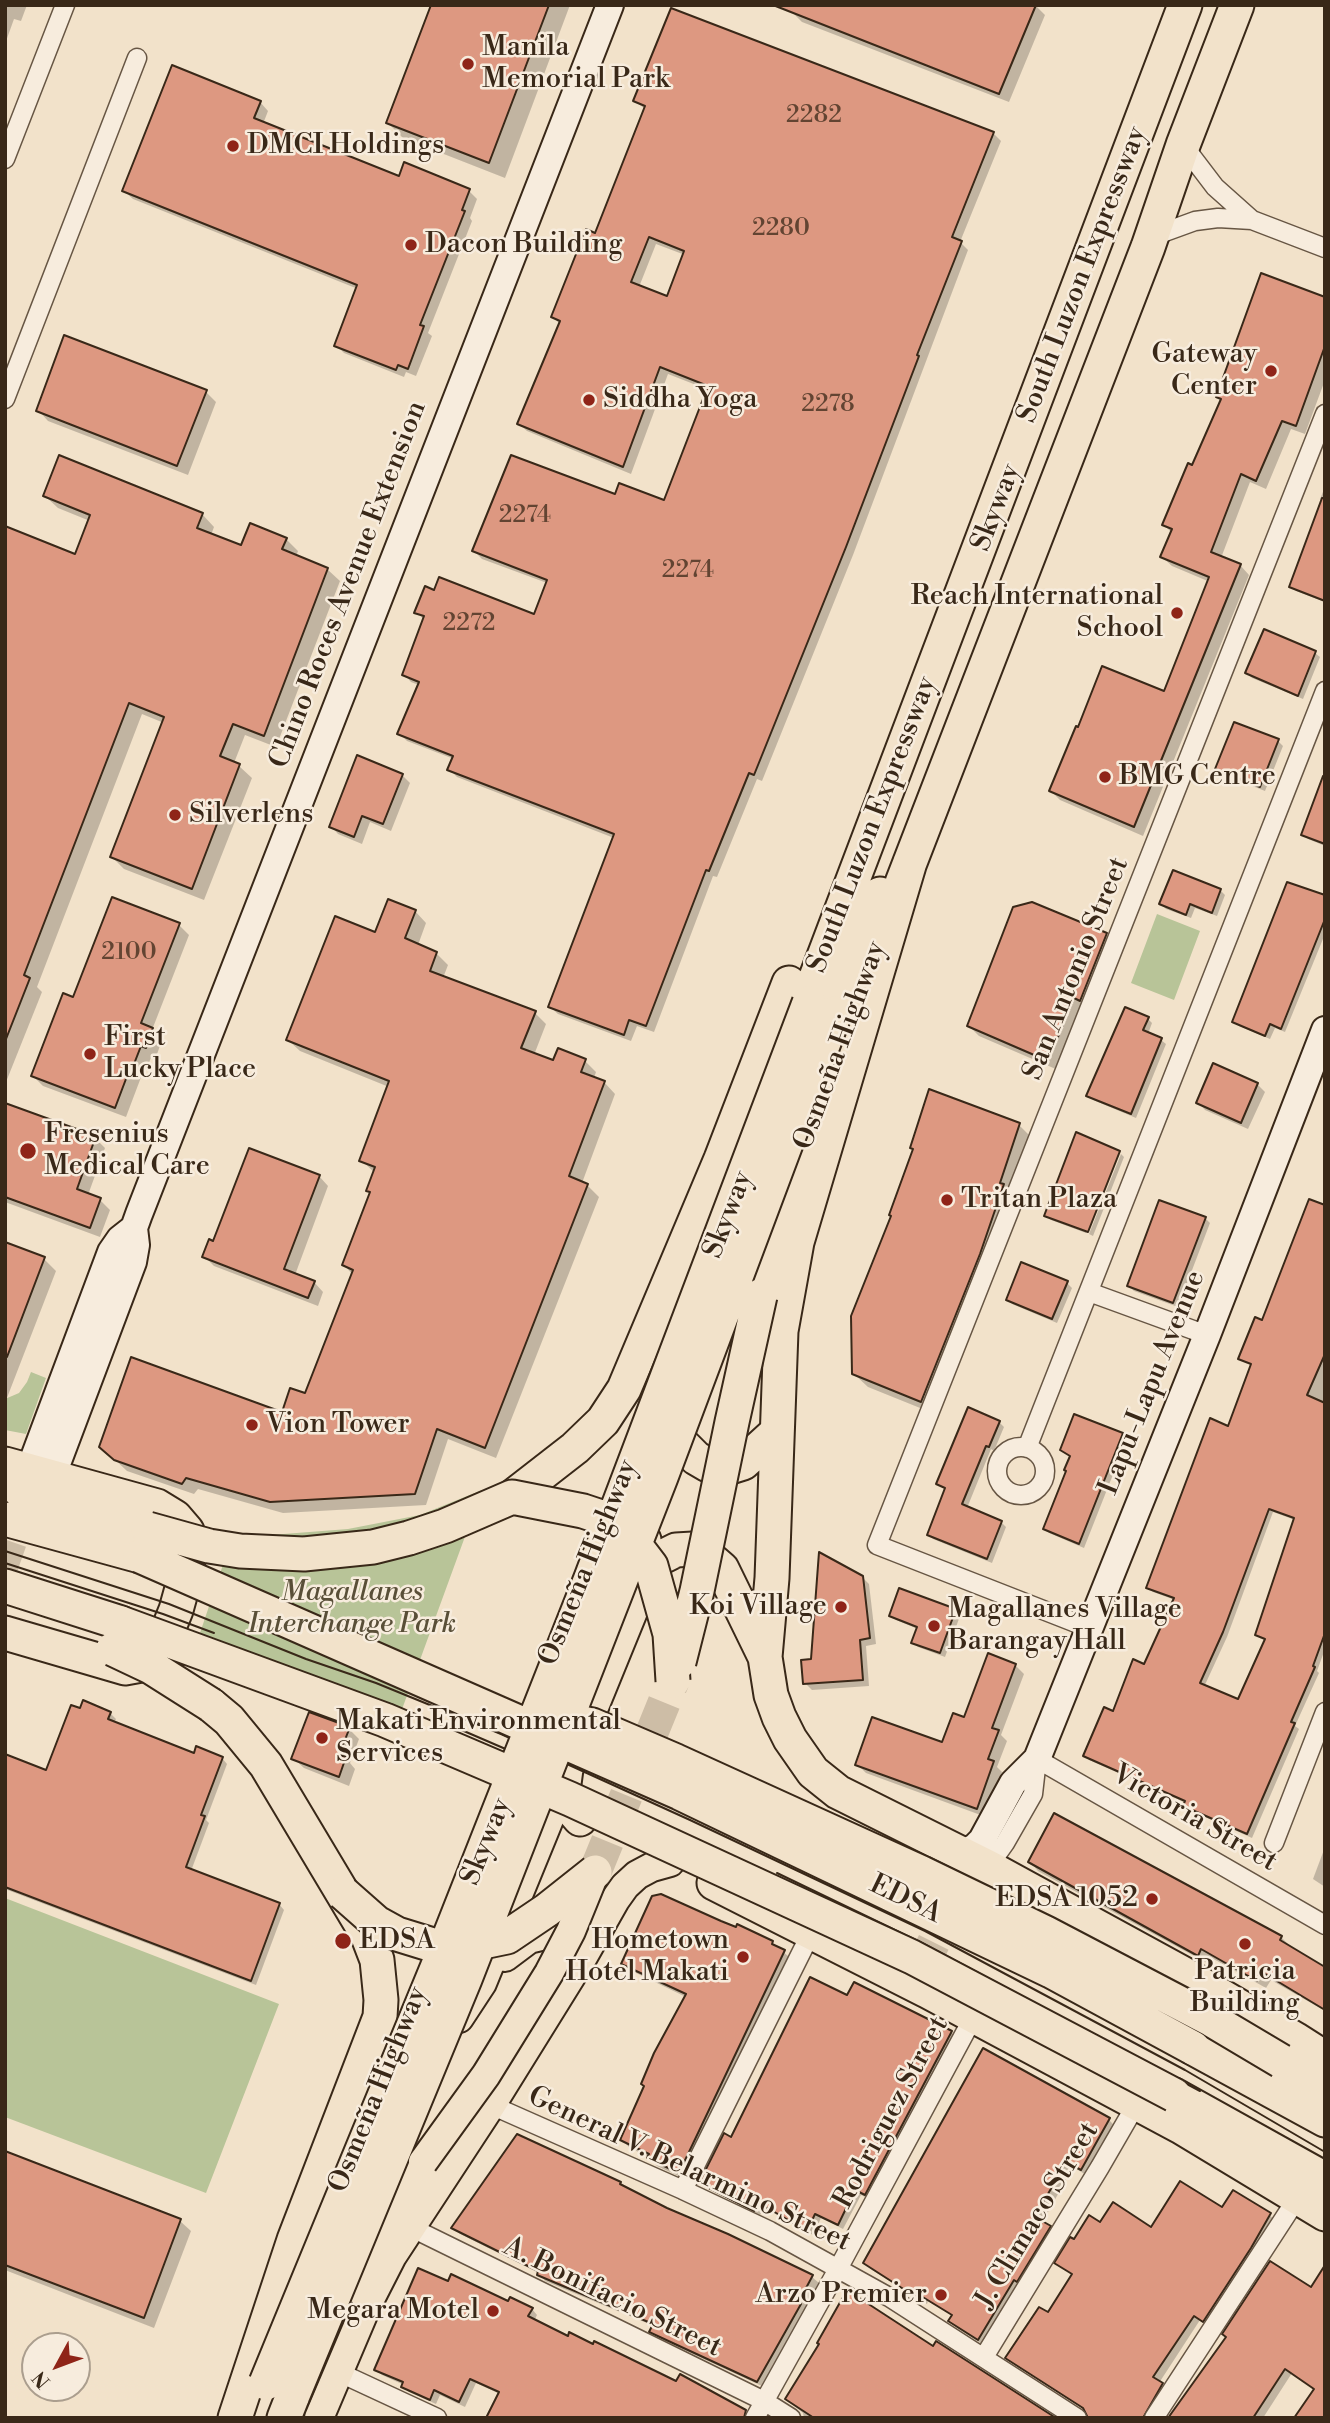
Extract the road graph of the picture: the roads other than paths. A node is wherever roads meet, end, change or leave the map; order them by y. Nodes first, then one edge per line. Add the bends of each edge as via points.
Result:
1 (65, 5) edge
2 (610, 5) edge
3 (1165, 5) edge
4 (1187, 5) edge
5 (1219, 5) edge
6 (1237, 5) edge
7 (137, 58) dead end
8 (1183, 145) junction
9 (5, 159) edge
10 (1252, 220) junction
11 (1152, 237) junction
12 (1325, 248) edge
13 (5, 399) edge
14 (1325, 414) edge
15 (1325, 691) edge
16 (909, 862) junction
17 (1325, 1030) edge
18 (1089, 1292) junction
19 (1207, 1335) junction
20 (652, 1364) junction
21 (668, 1411) junction
22 (777, 1432) junction
23 (1027, 1448) dead end
24 (23, 1478) edge
25 (512, 1497) junction
26 (5, 1519) edge
27 (144, 1543) junction
28 (5, 1586) edge
29 (635, 1600) junction
30 (5, 1616) edge
31 (1089, 1628) junction
32 (5, 1633) edge
33 (117, 1636) junction
34 (765, 1657) junction
35 (483, 1705) junction
36 (1325, 1712) edge
37 (1037, 1759) junction
38 (566, 1769) junction
39 (1274, 1843) dead end
40 (670, 1862) junction
41 (975, 1866) junction
42 (596, 1872) joint
43 (343, 1893) junction
44 (1325, 1925) edge
45 (812, 1931) junction
46 (581, 1960) junction
47 (482, 1983) junction
48 (974, 2016) junction
49 (1325, 2059) edge
50 (1325, 2088) edge
51 (1137, 2103) junction
52 (491, 2105) junction
53 (1325, 2120) edge
54 (347, 2169) junction
55 (683, 2190) junction
56 (1316, 2196) edge
57 (410, 2227) junction
58 (838, 2269) junction
59 (984, 2357) junction
60 (338, 2372) junction
61 (764, 2401) junction
62 (235, 2418) edge
63 (241, 2418) edge
64 (251, 2418) edge
65 (284, 2418) edge
66 (294, 2418) edge
67 (319, 2418) edge
68 (437, 2418) edge
69 (755, 2418) edge
70 (791, 2418) edge
71 (1077, 2418) edge
72 (1154, 2418) edge

1 - 9 street
2 - 24 main road, Chino Roces Avenue Extension via 134,1228 133,1262
3 - 20 highway via 722,1159
4 - 20 highway, South Luzon Expressway
4 - 64 highway, Skyway, bridge via 591,1578 437,1968
5 - 65 highway, Skyway, bridge via 661,1477 465,1979
6 - 8 highway, South Luzon Expressway
7 - 13 street
8 - 10 street via 1215,187
8 - 11 highway, South Luzon Expressway
10 - 11 street via 1195,221
10 - 12 street
11 - 16 highway, South Luzon Expressway
14 - 31 street, San Antonio Street via 877,1545
15 - 18 street
16 - 22 highway via 797,1242 781,1331
16 - 25 highway, Osmeña Highway, bridge via 778,1219 674,1681 670,1634 656,1578 635,1545 598,1516
17 - 19 main road, Lapu-Lapu Avenue
18 - 19 street
18 - 23 street
19 - 31 main road, Lapu-Lapu Avenue
20 - 21 highway
20 - 25 highway via 624,1388 603,1421
20 - 54 main road, Osmeña Highway
21 - 22 highway via 681,1443 708,1465 727,1468 743,1462
21 - 29 highway
22 - 34 highway
24 - 27 highway
24 - 32 highway via 157,1506 187,1531 189,1554 176,1610 157,1657 147,1664 125,1668
25 - 27 highway, bridge via 410,1538 336,1552 304,1555
26 - 27 highway, EDSA
27 - 35 highway, EDSA, bridge
28 - 33 highway, EDSA
29 - 34 highway via 660,1558 676,1550 693,1549 722,1569
29 - 38 highway
30 - 33 highway
31 - 37 main road, Lapu-Lapu Avenue
33 - 43 highway, bridge via 151,1667 229,1720 266,1765
33 - 56 highway, EDSA, bridge via 385,1720 570,1799 912,1957 1174,2095
34 - 41 highway via 779,1717 813,1772 838,1792
35 - 50 highway, bridge via 592,1725 676,1761 1046,1933 1212,2020
35 - 53 highway, EDSA, bridge via 930,1911 1051,1971
36 - 39 street
37 - 41 main road, Lapu-Lapu Avenue via 1013,1783 975,1847
37 - 44 street, Victoria Street
38 - 40 highway via 563,1791 576,1815
38 - 47 main road
40 - 45 highway
40 - 46 main road via 652,1867 625,1886
41 - 49 highway via 1226,1997
42 - 43 highway, bridge via 507,1937 454,1948 397,1934
42 - 66 main road, Osmeña Highway, bridge via 572,1931 516,2028 388,2217
43 - 62 highway, bridge via 373,1947 380,1974 380,2017 294,2240
45 - 48 highway via 923,1981
45 - 55 street
46 - 47 main road via 576,1947 550,1934 514,1950
46 - 52 main road
47 - 54 main road via 414,2086
48 - 51 highway
48 - 58 street, Rodriguez Street
51 - 56 highway
51 - 59 street, J. Climaco Street
52 - 55 street, General V. Belarmino Street
52 - 57 main road
54 - 63 main road, Osmeña Highway
55 - 58 street, General V. Belarmino Street
56 - 72 street
57 - 60 main road via 367,2305
57 - 61 street, A. Bonifacio Street
58 - 59 street, General V. Belarmino Street
58 - 61 street, Rodriguez Street
59 - 71 street, General V. Belarmino Street
60 - 67 main road
60 - 68 street
61 - 69 street, Rodriguez Street
61 - 70 street, A. Bonifacio Street

